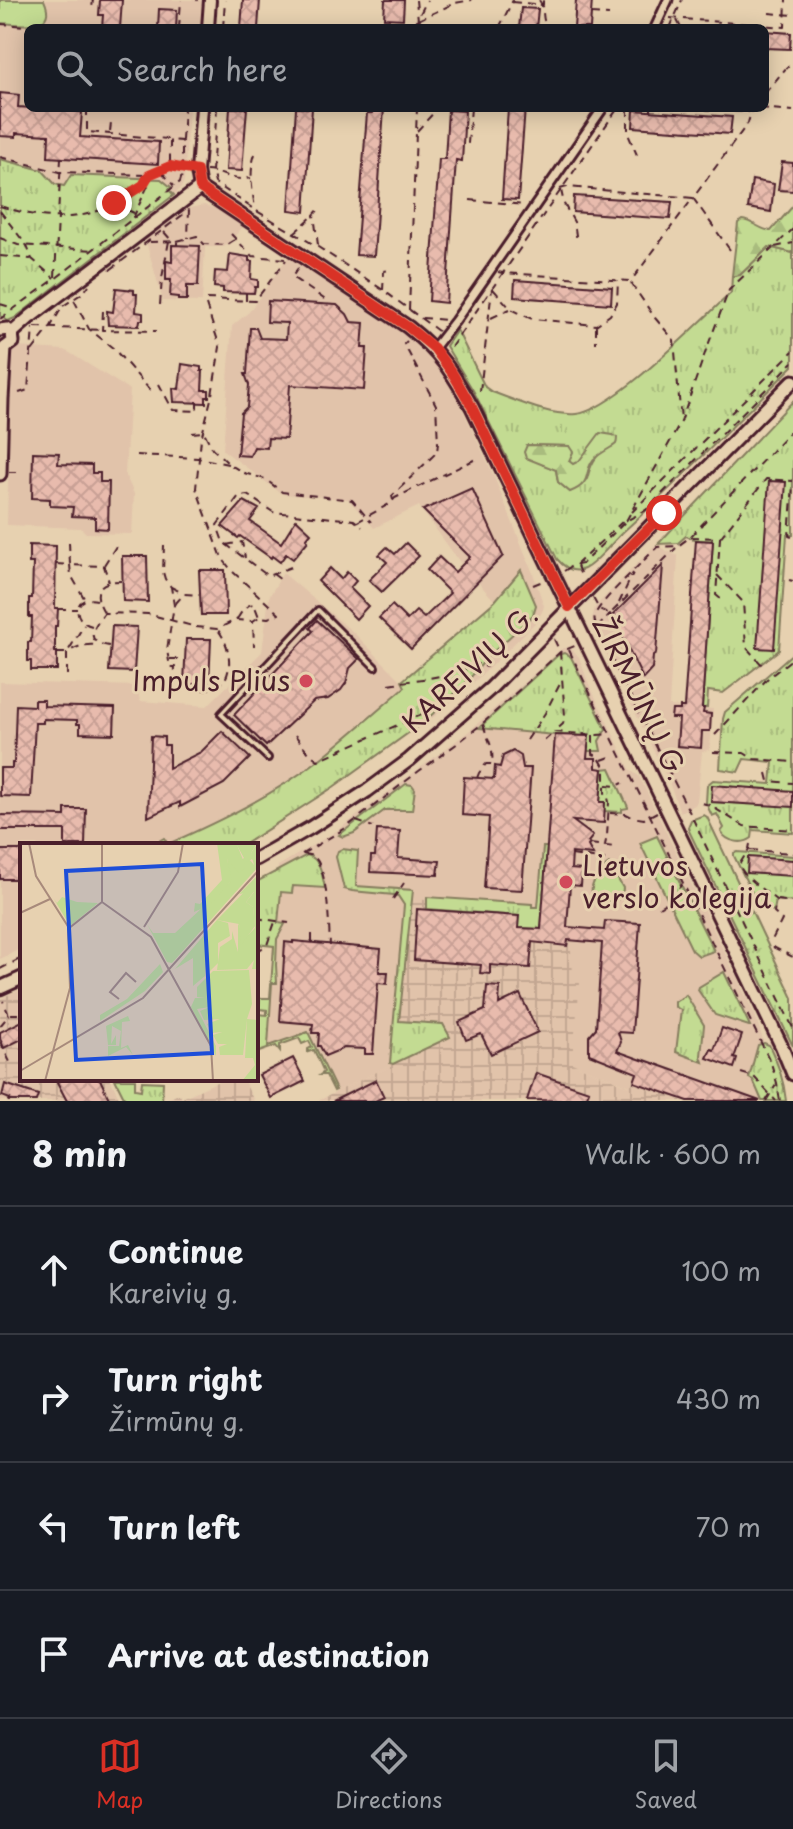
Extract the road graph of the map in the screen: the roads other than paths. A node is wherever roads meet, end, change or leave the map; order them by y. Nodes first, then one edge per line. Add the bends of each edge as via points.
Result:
1 (210, 0) edge
2 (668, 0) edge
3 (208, 24) edge
4 (657, 24) edge
5 (202, 112) edge
6 (600, 112) edge
7 (200, 188) junction
8 (6, 331) edge
9 (3, 347) edge
10 (434, 348) junction
11 (793, 381) edge
12 (0, 474) edge
13 (569, 607) junction
14 (375, 667) dead end
15 (268, 758) dead end
16 (258, 858) edge
17 (20, 980) edge
18 (1, 995) edge
19 (793, 1074) edge

1 - 3 main road
2 - 4 street
5 - 7 main road
6 - 10 street
7 - 8 main road
7 - 10 main road, ŽIRMŪNŲ G.
8 - 9 main road via 13,342
9 - 12 main road
10 - 13 main road, ŽIRMŪNŲ G. via 472,407
11 - 13 main road, KAREIVIŲ G.
13 - 16 main road, KAREIVIŲ G. via 490,689 409,760
13 - 19 main road, ŽIRMŪNŲ G.
14 - 15 lane via 318,610 221,714
17 - 18 main road

